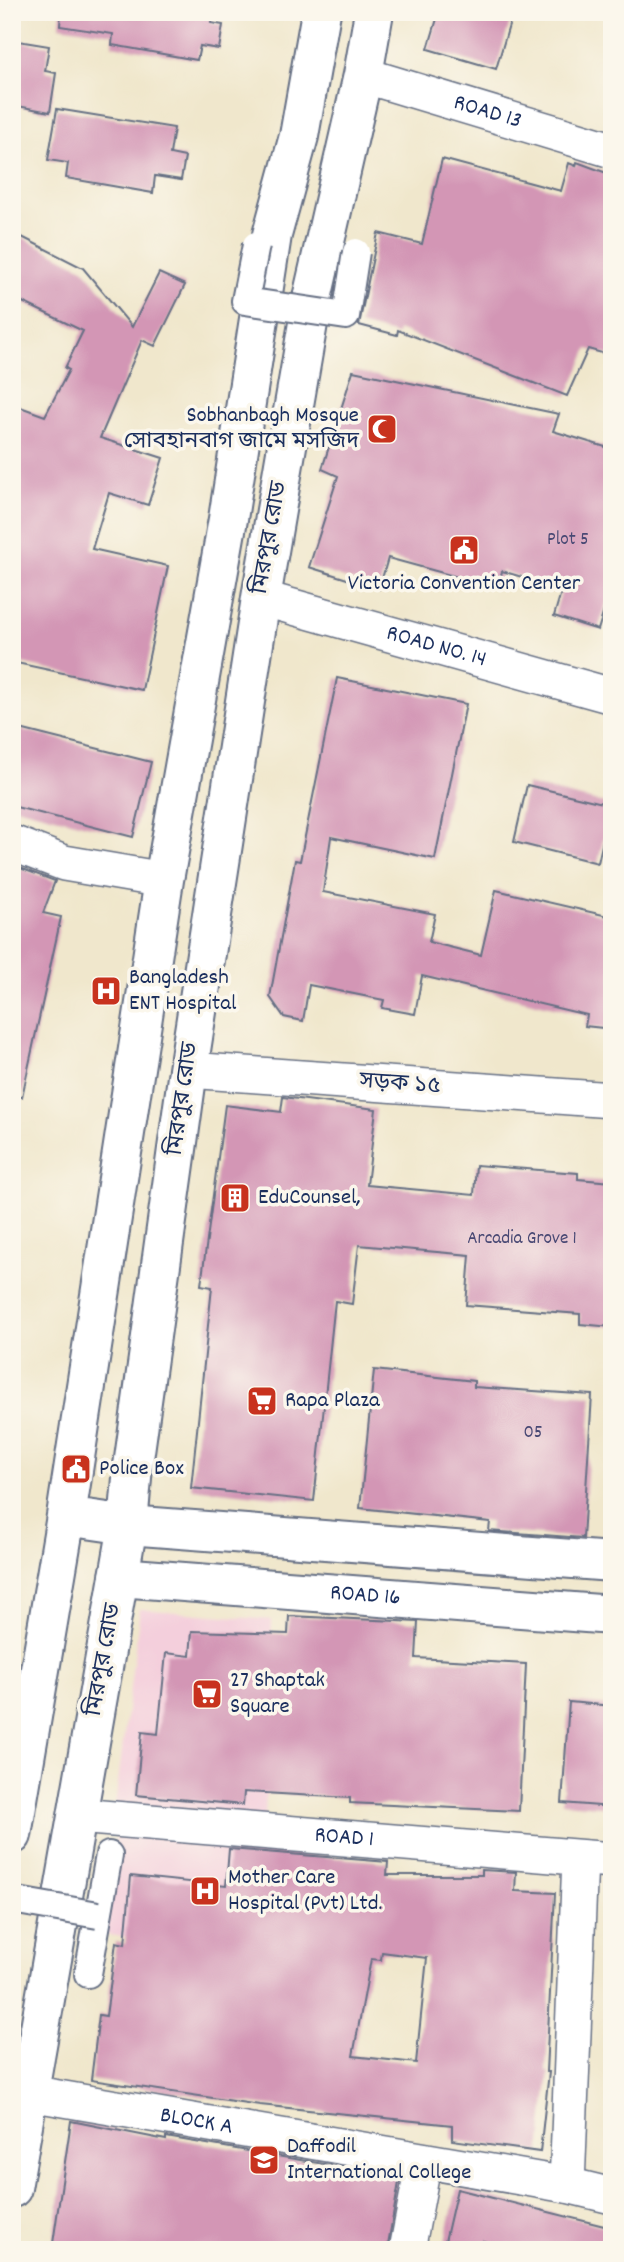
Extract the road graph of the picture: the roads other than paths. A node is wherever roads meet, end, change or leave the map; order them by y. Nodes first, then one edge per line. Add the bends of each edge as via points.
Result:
1 (321, 12) edge
2 (374, 12) edge
3 (363, 75) junction
4 (612, 150) edge
5 (256, 245) dead end
6 (356, 252) dead end
7 (228, 519) junction
8 (273, 527) junction
9 (261, 598) junction
10 (612, 696) edge
11 (12, 844) edge
12 (164, 880) junction
13 (188, 1070) junction
14 (612, 1100) edge
15 (66, 1516) junction
16 (128, 1525) junction
17 (612, 1562) edge
18 (120, 1577) junction
19 (612, 1615) edge
20 (78, 1816) junction
21 (12, 1836) edge
22 (109, 1855) dead end
23 (596, 1859) edge
24 (12, 1900) edge
25 (98, 1915) junction
26 (88, 1974) dead end
27 (29, 2093) junction
28 (424, 2161) junction
29 (567, 2185) junction
30 (12, 2188) edge
31 (612, 2196) edge
32 (407, 2250) edge

1 - 7 main road, মিরপুর রোড via 299,136 272,235
2 - 3 main road, মিরপুর রোড
3 - 4 street, ROAD 13
3 - 8 main road, মিরপুর রোড via 313,294
5 - 6 street, bridge via 245,300 346,316
7 - 8 main road
7 - 12 main road, মিরপুর রোড
8 - 9 main road, মিরপুর রোড
9 - 10 street, ROAD NO. 14
9 - 13 main road, মিরপুর রোড
11 - 12 street via 64,863
12 - 15 main road, মিরপুর রোড
13 - 14 street, সড়ক ১৫
13 - 16 main road, মিরপুর রোড via 132,1466
15 - 16 main road
15 - 21 main road, মিরপুর রোড
16 - 17 main road
16 - 18 main road, মিরপুর রোড
18 - 19 main road, ROAD 16
18 - 20 main road, মিরপুর রোড
20 - 23 street, ROAD 1
20 - 27 main road, মিরপুর রোড
22 - 25 street
23 - 29 street
24 - 25 street, bridge
25 - 26 street
27 - 28 street, BLOCK A
27 - 30 main road, মিরপুর রোড
28 - 29 street, BLOCK A
28 - 32 street
29 - 31 street, BLOCK A

